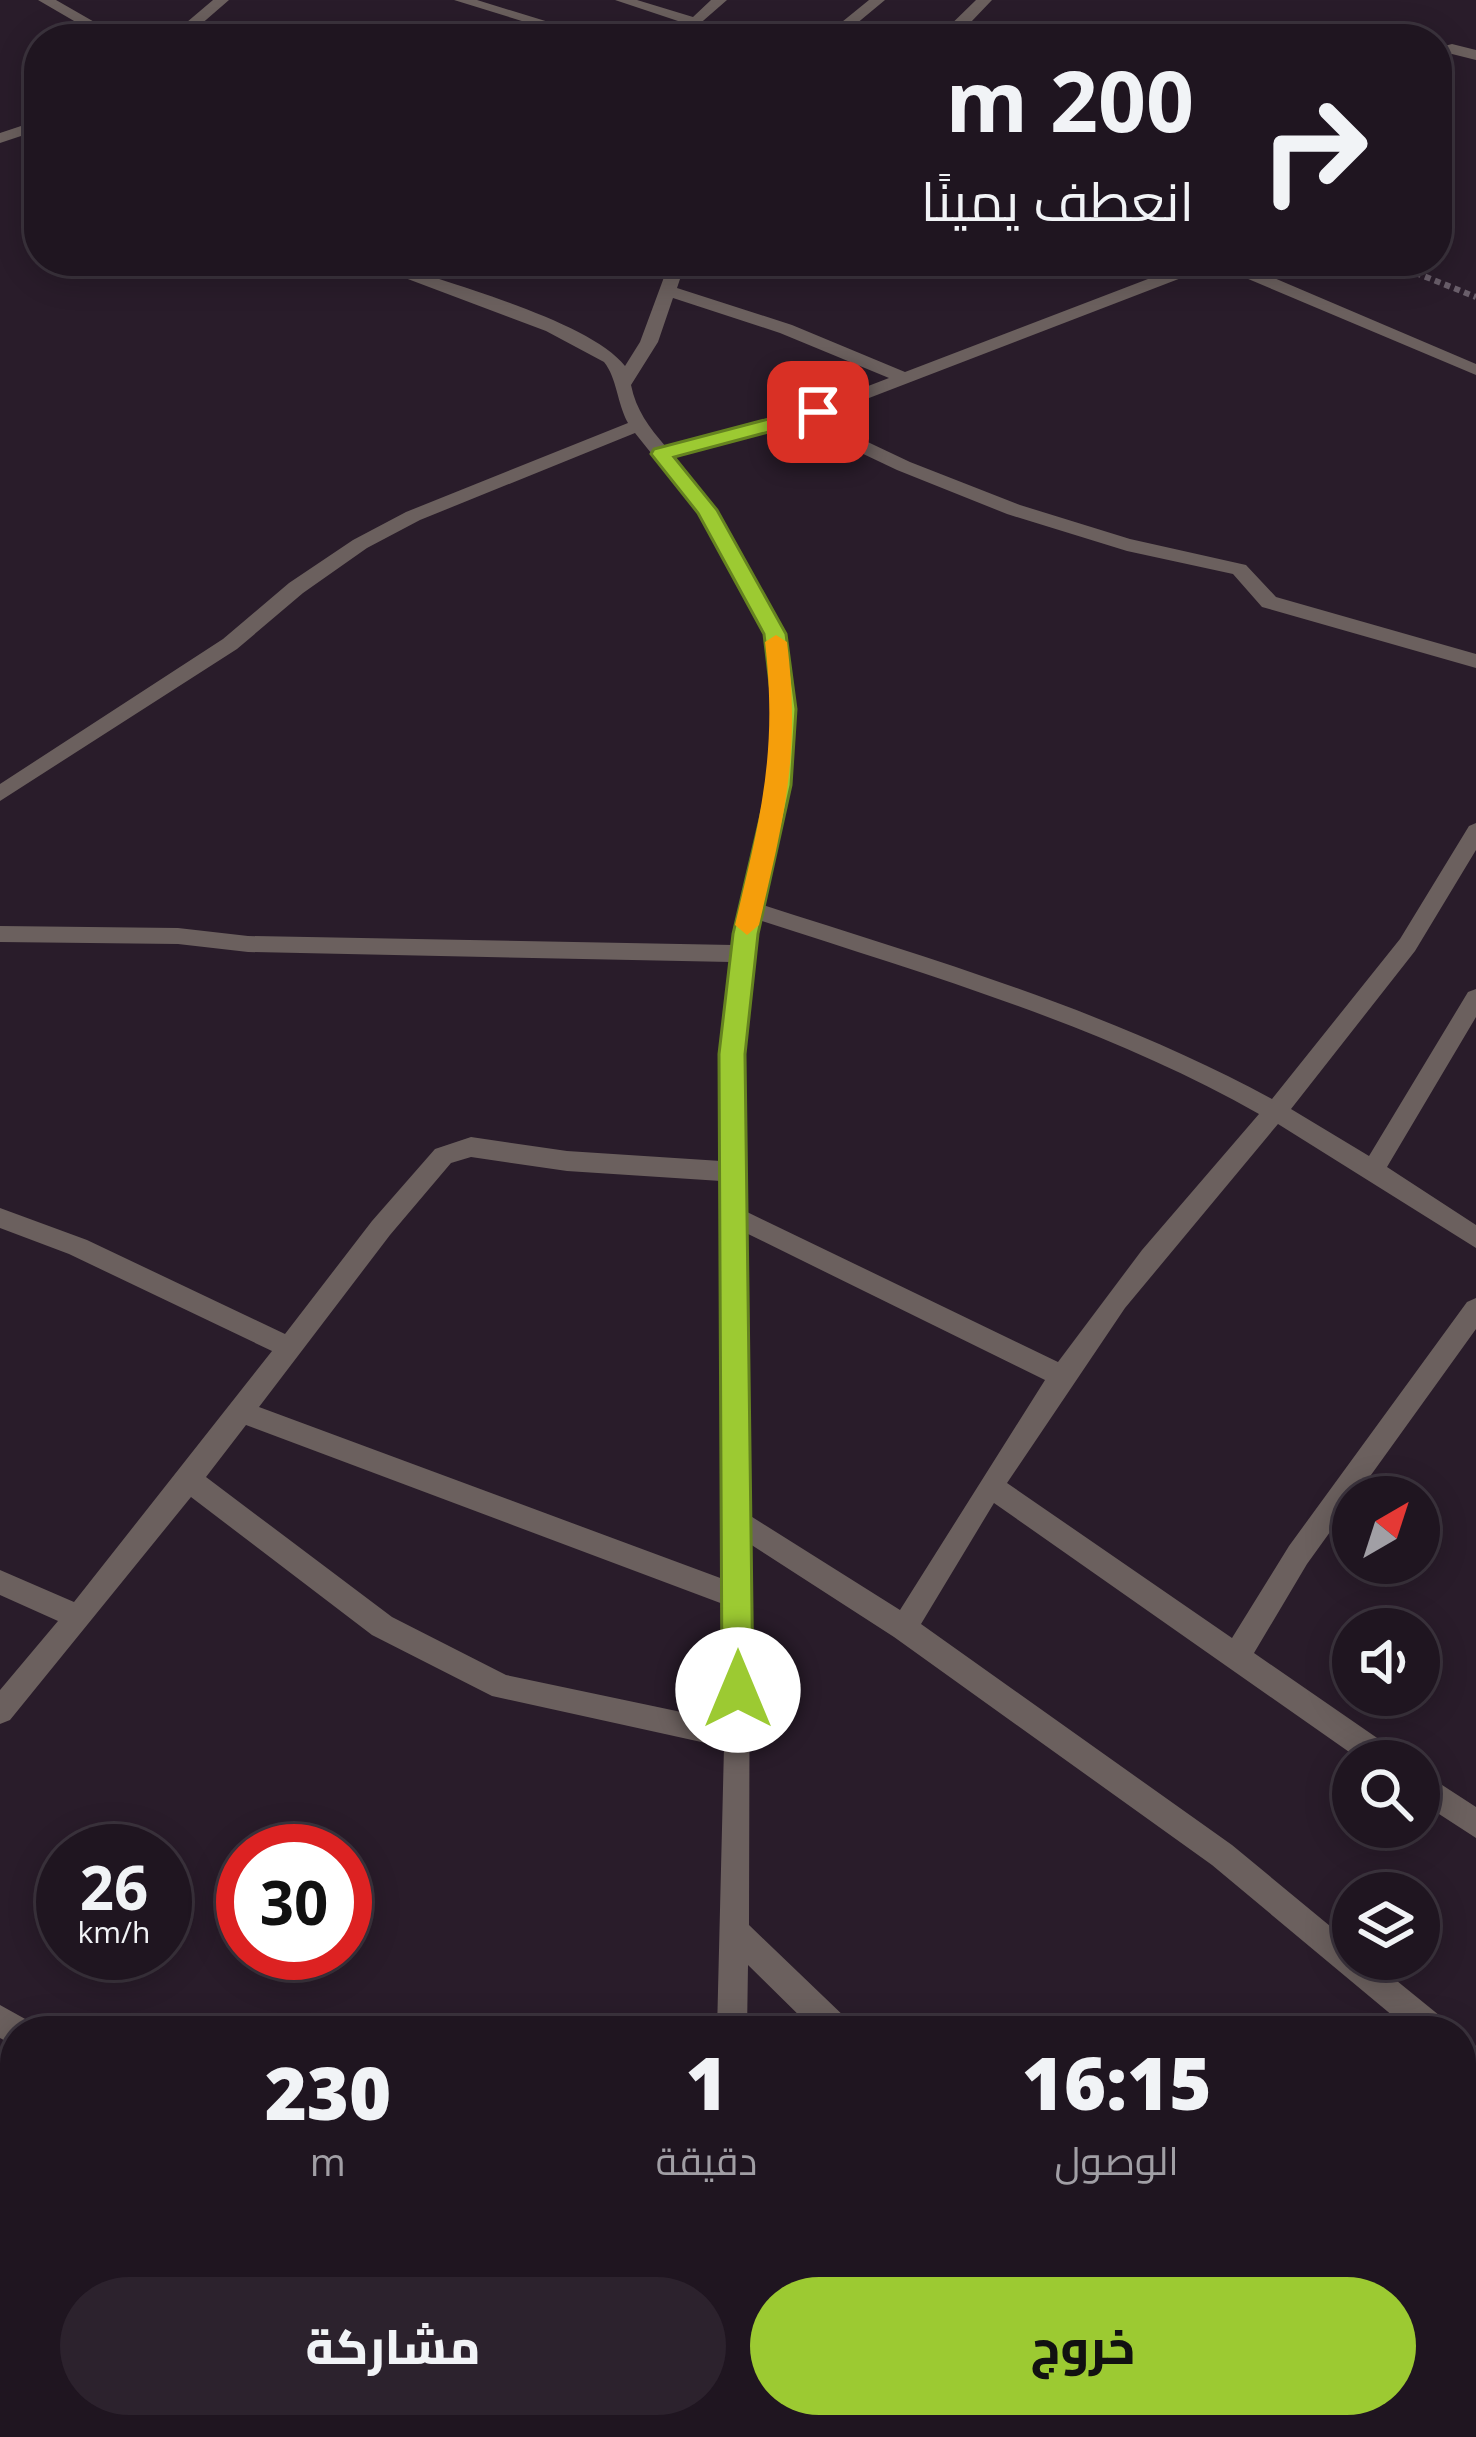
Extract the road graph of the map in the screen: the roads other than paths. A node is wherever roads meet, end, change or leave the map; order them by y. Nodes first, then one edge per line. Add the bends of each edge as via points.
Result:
1 (45, 0) edge
2 (222, 0) edge
3 (461, 0) edge
4 (622, 0) edge
5 (720, 0) edge
6 (878, 0) edge
7 (985, 0) edge
8 (958, 23) joint
9 (89, 24) edge
10 (193, 24) edge
11 (544, 24) edge
12 (848, 24) edge
13 (962, 24) edge
14 (409, 276) edge
15 (673, 276) edge
16 (1171, 276) edge
17 (1255, 276) edge
18 (668, 291) junction
19 (1476, 370) edge
20 (907, 379) junction
21 (622, 385) junction
22 (801, 417) junction
23 (638, 425) junction
24 (661, 454) junction
25 (1476, 661) edge
26 (0, 794) edge
27 (1476, 831) edge
28 (751, 909) junction
29 (0, 934) edge
30 (743, 954) junction
31 (1476, 998) edge
32 (1273, 1114) junction
33 (1373, 1170) junction
34 (734, 1172) junction
35 (735, 1217) junction
36 (0, 1219) edge
37 (1476, 1238) edge
38 (1476, 1309) edge
39 (288, 1347) junction
40 (1064, 1378) junction
41 (238, 1411) junction
42 (188, 1480) junction
43 (992, 1487) junction
44 (736, 1520) junction
45 (0, 1582) edge
46 (737, 1597) junction
47 (78, 1617) junction
48 (904, 1628) junction
49 (1237, 1656) junction
50 (0, 1711) edge
51 (738, 1737) junction
52 (1356, 1740) edge
53 (1440, 1799) edge
54 (1476, 1825) edge
55 (735, 1932) junction
56 (732, 2016) edge
57 (822, 2016) edge
58 (1416, 2016) edge

1 - 9 street
2 - 10 street
3 - 11 street
4 - 5 street via 696,23
6 - 12 street
7 - 8 street
8 - 13 street
14 - 21 street via 570,335 610,358
15 - 18 street
16 - 20 street
17 - 19 street
18 - 20 street
18 - 21 street
20 - 22 street
21 - 23 street
22 - 24 street
22 - 25 street via 943,485 1239,569 1269,602
23 - 24 street
23 - 26 street via 360,544 230,644
24 - 28 street via 706,510 775,634 784,709 780,785
27 - 32 street via 1436,903
28 - 30 street
28 - 32 street via 1062,1017 1186,1066
29 - 30 street
30 - 34 street via 732,1054
31 - 33 street
32 - 33 street
32 - 40 street via 1148,1259
33 - 37 street
34 - 35 street
34 - 39 street via 459,1149 423,1176
35 - 40 street
35 - 44 street
36 - 39 street via 78,1247
38 - 49 street via 1298,1555
39 - 41 street
40 - 43 street
41 - 42 street
41 - 46 street
42 - 47 street
42 - 51 street via 382,1626 502,1687
43 - 48 street
43 - 49 street
44 - 46 street
44 - 48 street
45 - 47 street
46 - 51 street
47 - 50 street
48 - 58 street via 1222,1856
49 - 52 street
51 - 55 street
53 - 54 street
55 - 56 street
55 - 57 street

